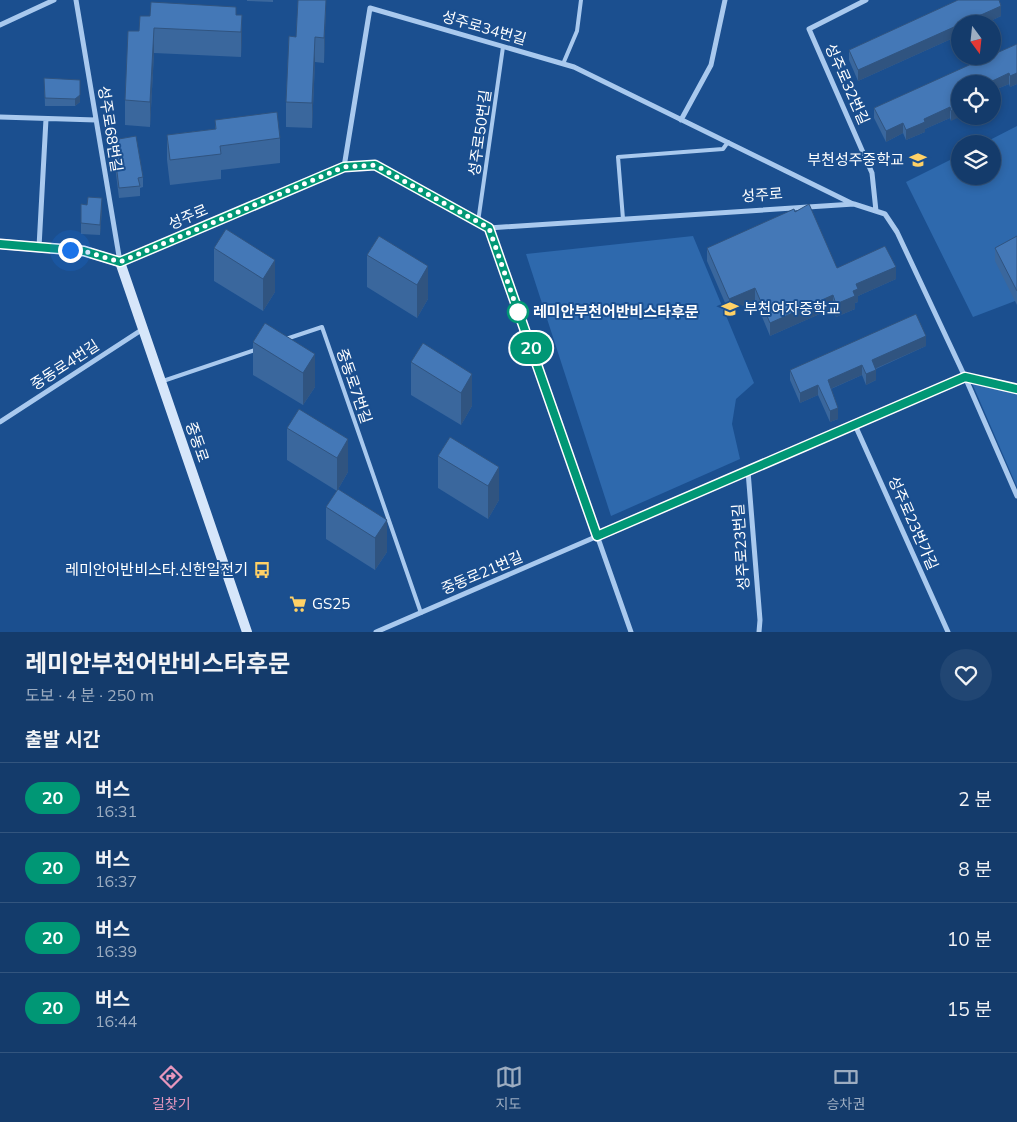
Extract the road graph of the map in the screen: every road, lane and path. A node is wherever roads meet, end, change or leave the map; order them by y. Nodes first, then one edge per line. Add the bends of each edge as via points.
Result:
1 (54, 0) edge
2 (76, 0) edge
3 (581, 0) edge
4 (725, 0) edge
5 (866, 0) edge
6 (0, 25) edge
7 (503, 47) junction
8 (563, 64) junction
9 (0, 117) edge
10 (46, 119) junction
11 (96, 120) junction
12 (681, 120) junction
13 (728, 142) junction
14 (344, 167) junction
15 (854, 204) junction
16 (876, 211) junction
17 (623, 219) junction
18 (478, 222) junction
19 (489, 228) junction
20 (0, 244) edge
21 (39, 247) junction
22 (120, 262) junction
23 (143, 329) junction
24 (277, 342) edge
25 (259, 348) edge
26 (965, 377) junction
27 (161, 382) junction
28 (1017, 389) edge
29 (0, 422) edge
30 (855, 425) junction
31 (748, 471) junction
32 (1017, 496) edge
33 (597, 536) junction
34 (420, 613) junction
35 (247, 632) edge
36 (376, 632) edge
37 (631, 632) edge
38 (759, 632) edge
39 (948, 632) edge

1 - 6 street
2 - 11 street, 성주로68번길
3 - 8 lane via 577,31
4 - 12 street via 710,66
5 - 16 street, 성주로32번길 via 809,29 872,173
7 - 8 street, 성주로34번길
7 - 14 street, 성주로34번길 via 370,8
7 - 18 lane, 성주로50번길
8 - 12 street, 성주로34번길
9 - 10 street
10 - 11 street
10 - 21 street
11 - 22 street, 성주로68번길
12 - 13 street, 성주로34번길
13 - 15 street, 성주로34번길
13 - 17 lane via 723,149 618,157
14 - 18 street, 성주로 via 375,165
14 - 22 street, 성주로
15 - 16 street, 성주로
15 - 17 street, 성주로
16 - 26 street, 성주로 via 885,214 897,232
17 - 19 street, 성주로
18 - 19 street, 성주로
19 - 33 street
20 - 21 street
21 - 22 street via 84,251
22 - 23 street, 중동로
23 - 27 street, 중동로
23 - 29 street, 중동로4번길
24 - 34 lane, 중동로7번길 via 322,327
25 - 27 lane
26 - 28 street
26 - 30 street
26 - 32 street, 성주로
27 - 35 street, 중동로
30 - 31 street
30 - 39 street, 성주로23번가길
31 - 33 street
31 - 38 street, 성주로23번길
33 - 34 street, 중동로21번길
33 - 37 street
34 - 36 street, 중동로21번길

